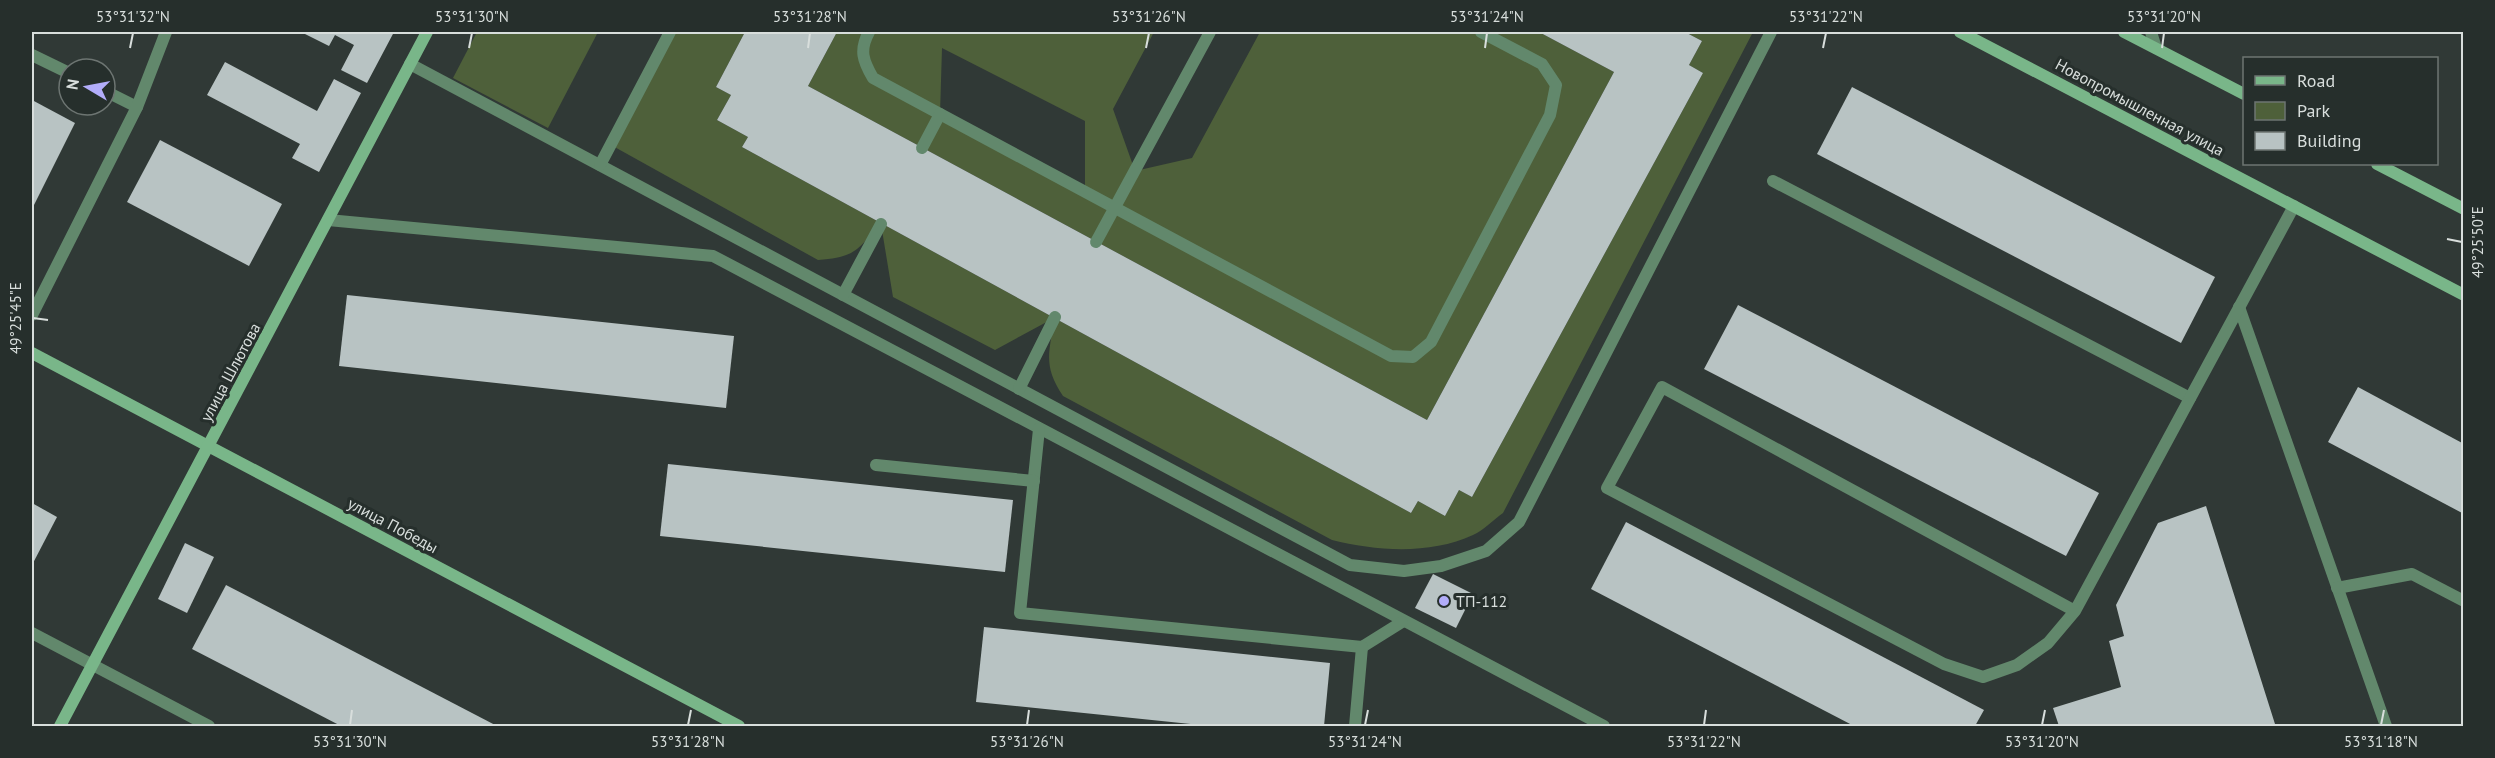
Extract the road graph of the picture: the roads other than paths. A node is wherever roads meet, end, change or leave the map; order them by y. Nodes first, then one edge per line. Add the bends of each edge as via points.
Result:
1 (166, 32) edge
2 (427, 32) edge
3 (670, 32) edge
4 (869, 32) edge
5 (1210, 32) edge
6 (1481, 32) edge
7 (1771, 32) edge
8 (1960, 32) edge
9 (2124, 32) edge
10 (2151, 32) edge
11 (2156, 48) junction
12 (32, 55) edge
13 (410, 64) junction
14 (57, 67) edge
15 (2243, 93) edge
16 (117, 97) edge
17 (137, 107) junction
18 (940, 114) junction
19 (922, 148) dead end
20 (600, 165) junction
21 (2379, 165) edge
22 (1773, 181) dead end
23 (1115, 206) junction
24 (2294, 206) junction
25 (2463, 209) edge
26 (328, 220) junction
27 (881, 224) dead end
28 (1096, 242) dead end
29 (843, 295) junction
30 (2463, 295) edge
31 (2239, 307) junction
32 (32, 315) edge
33 (1055, 317) dead end
34 (32, 353) edge
35 (1020, 389) junction
36 (2190, 398) junction
37 (1039, 429) junction
38 (210, 447) junction
39 (876, 465) dead end
40 (1034, 482) junction
41 (2337, 588) junction
42 (2463, 601) edge
43 (2075, 611) junction
44 (1402, 622) junction
45 (32, 633) edge
46 (1362, 647) junction
47 (93, 664) junction
48 (60, 726) edge
49 (209, 726) edge
50 (739, 726) edge
51 (1354, 726) edge
52 (1604, 726) edge
53 (2386, 726) edge

1 - 17 street
2 - 13 main road, улица Шлютова
3 - 20 street
4 - 18 street via 862,60 873,78
5 - 23 street
6 - 23 street via 1542,64 1556,85 1550,115 1431,342 1413,357 1391,356
7 - 35 street via 1519,522 1486,551 1441,566 1404,571 1350,565
8 - 24 main road, Новопромышленная улица
9 - 11 main road
10 - 11 street
11 - 15 main road
12 - 14 street
13 - 20 street
13 - 26 main road, улица Шлютова
16 - 17 street
17 - 32 street
18 - 19 street
18 - 23 street
20 - 29 street
21 - 25 main road
22 - 36 street
23 - 28 street
24 - 30 main road, Новопромышленная улица
24 - 31 street
26 - 37 street via 712,256
26 - 38 main road, улица Шлютова
27 - 29 street
29 - 35 street
31 - 36 street
31 - 41 street
33 - 35 street
34 - 38 main road, улица Победы
36 - 43 street
37 - 40 street
37 - 44 street
38 - 47 main road, улица Шлютова
38 - 50 main road, улица Победы
39 - 40 street
40 - 46 street via 1020,613
41 - 42 street via 2412,574
41 - 53 street
43 - 43 street via 2048,643 2017,665 1983,677 1944,664 1606,488 1662,387
44 - 46 street
44 - 52 street
45 - 47 street
46 - 51 street
47 - 48 main road, улица Шлютова
47 - 49 street

